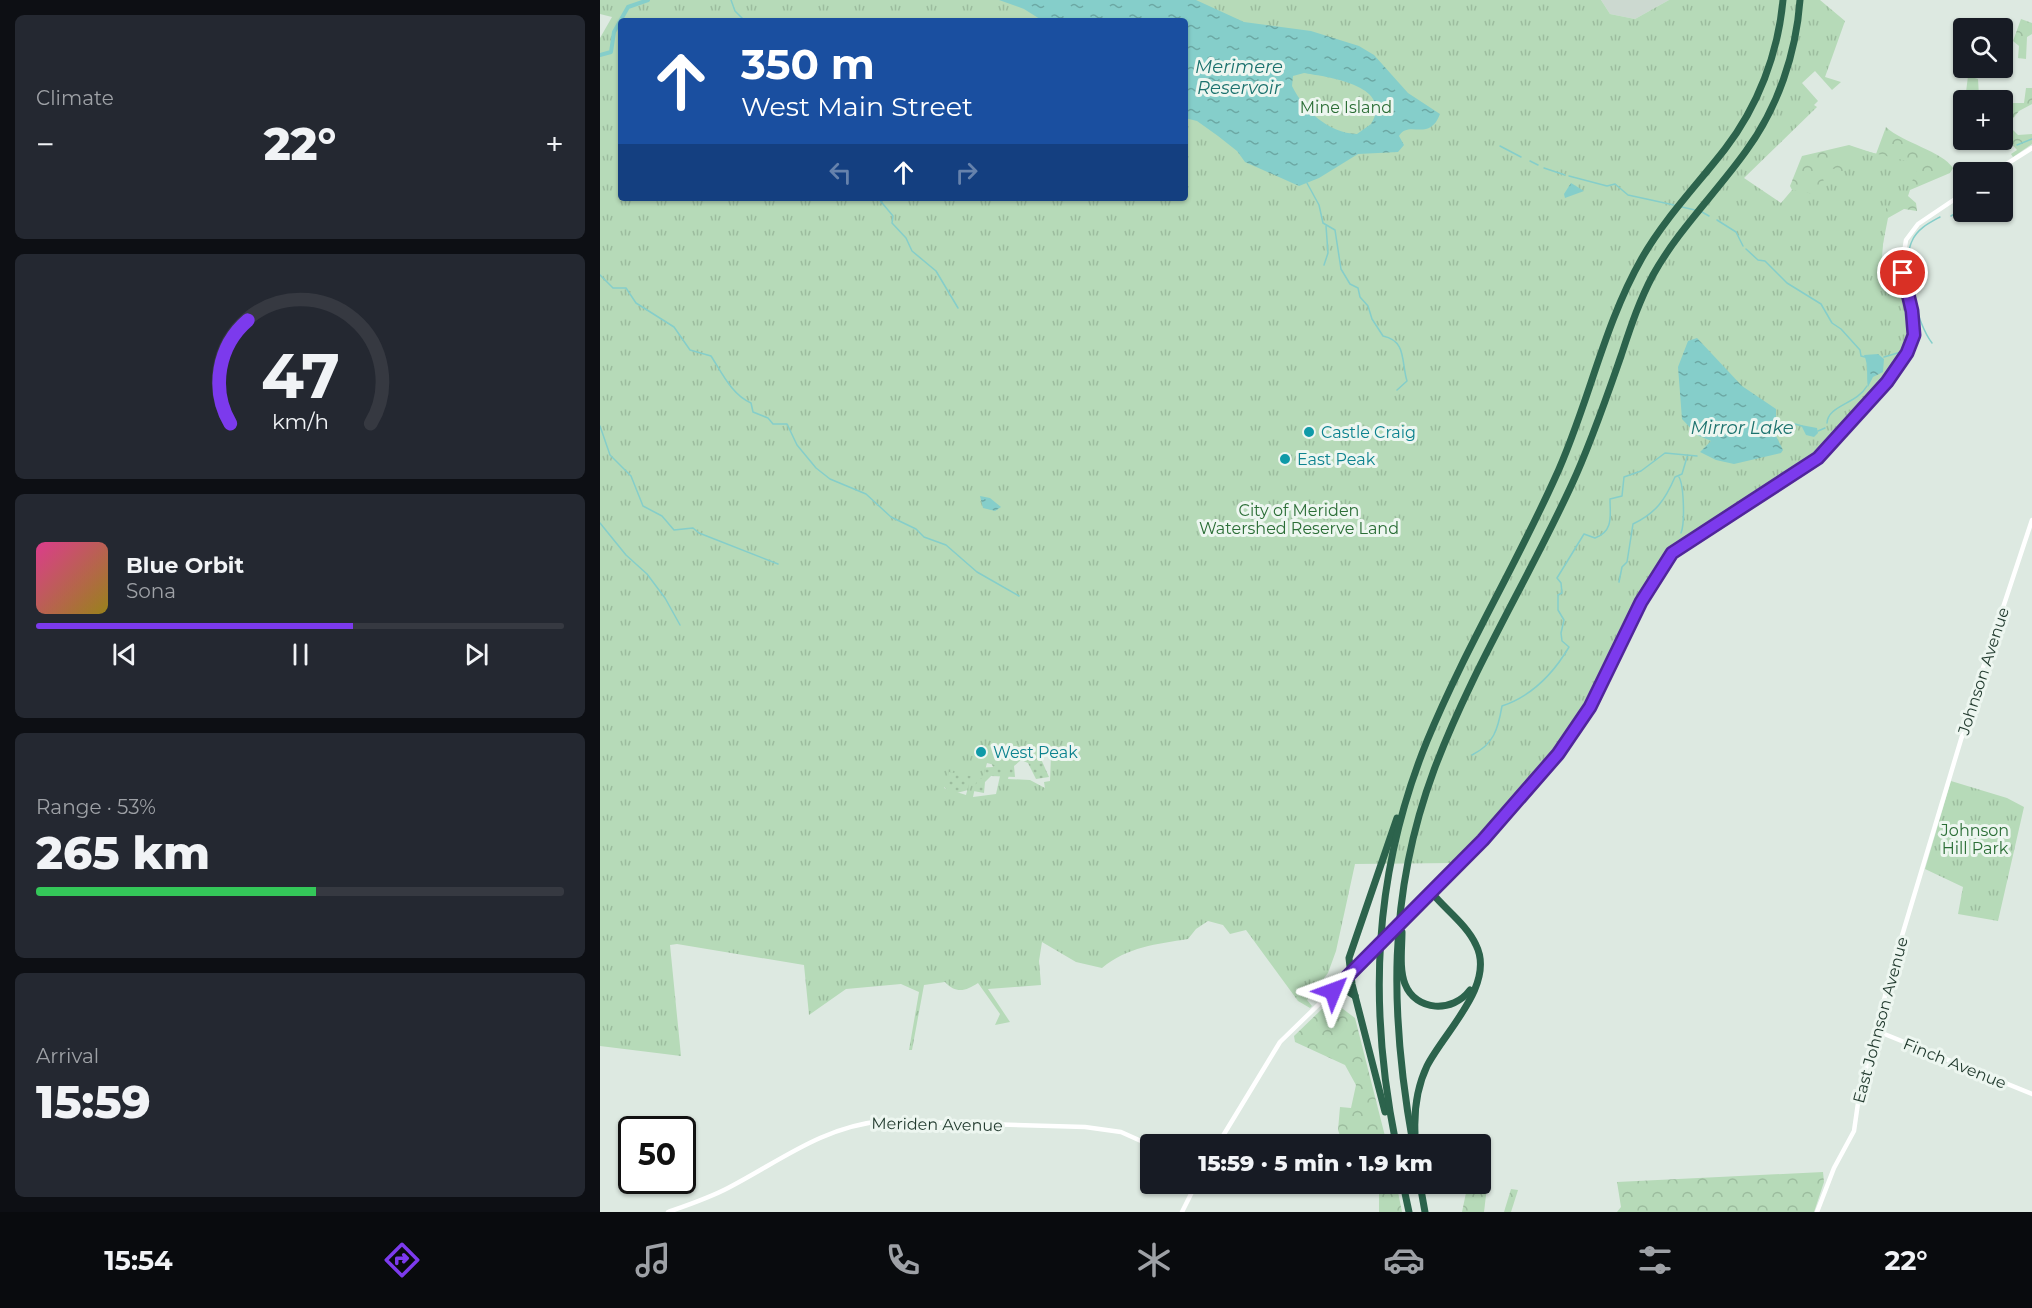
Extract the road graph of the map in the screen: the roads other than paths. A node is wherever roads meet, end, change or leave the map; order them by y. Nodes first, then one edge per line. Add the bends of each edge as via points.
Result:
1 (1783, 0) edge
2 (1800, 0) edge
3 (2032, 148) edge
4 (2010, 162) edge
5 (1953, 200) edge
6 (2032, 520) edge
7 (1410, 785) junction
8 (1936, 823) joint
9 (1432, 893) junction
10 (1402, 895) junction
11 (1453, 918) junction
12 (1350, 974) junction
13 (1333, 991) junction
14 (1355, 996) junction
15 (1877, 1031) junction
16 (2032, 1094) edge
17 (1224, 1134) edge
18 (1391, 1134) edge
19 (1393, 1134) edge
20 (1412, 1134) edge
21 (1414, 1134) edge
22 (1140, 1141) edge
23 (1191, 1194) edge
24 (1406, 1194) edge
25 (1422, 1194) edge
26 (668, 1212) edge
27 (1182, 1212) edge
28 (1409, 1212) edge
29 (1425, 1212) edge
30 (1817, 1212) edge

1 - 7 highway via 1774,49 1758,94 1737,132 1639,263 1561,464 1438,716
2 - 10 highway via 1792,50 1776,97 1753,140 1652,276 1643,296 1576,476 1441,753 1415,831
3 - 4 main road
5 - 9 main road via 1918,224 1904,245 1902,266 1914,335 1893,375 1818,458 1667,558 1577,729 1528,792
6 - 8 main road, Johnson Avenue
7 - 12 highway via 1350,949
7 - 19 highway via 1387,878 1378,960 1381,1050
8 - 15 main road, East Johnson Avenue
9 - 11 highway
9 - 12 main road
10 - 11 highway via 1404,982 1414,997 1431,1006 1460,1001 1476,977 1474,949
10 - 20 highway via 1396,1019
11 - 21 highway via 1476,945 1481,972 1424,1074 1415,1109
12 - 13 main road
12 - 14 highway
13 - 14 highway via 1345,990
13 - 17 main road via 1274,1049
14 - 18 highway
15 - 16 main road, Finch Avenue
15 - 30 main road, East Johnson Avenue via 1854,1131
22 - 26 main road, Meriden Avenue via 1121,1132 1085,1127 859,1123 799,1148 727,1189
23 - 27 main road
24 - 28 highway
25 - 29 highway

